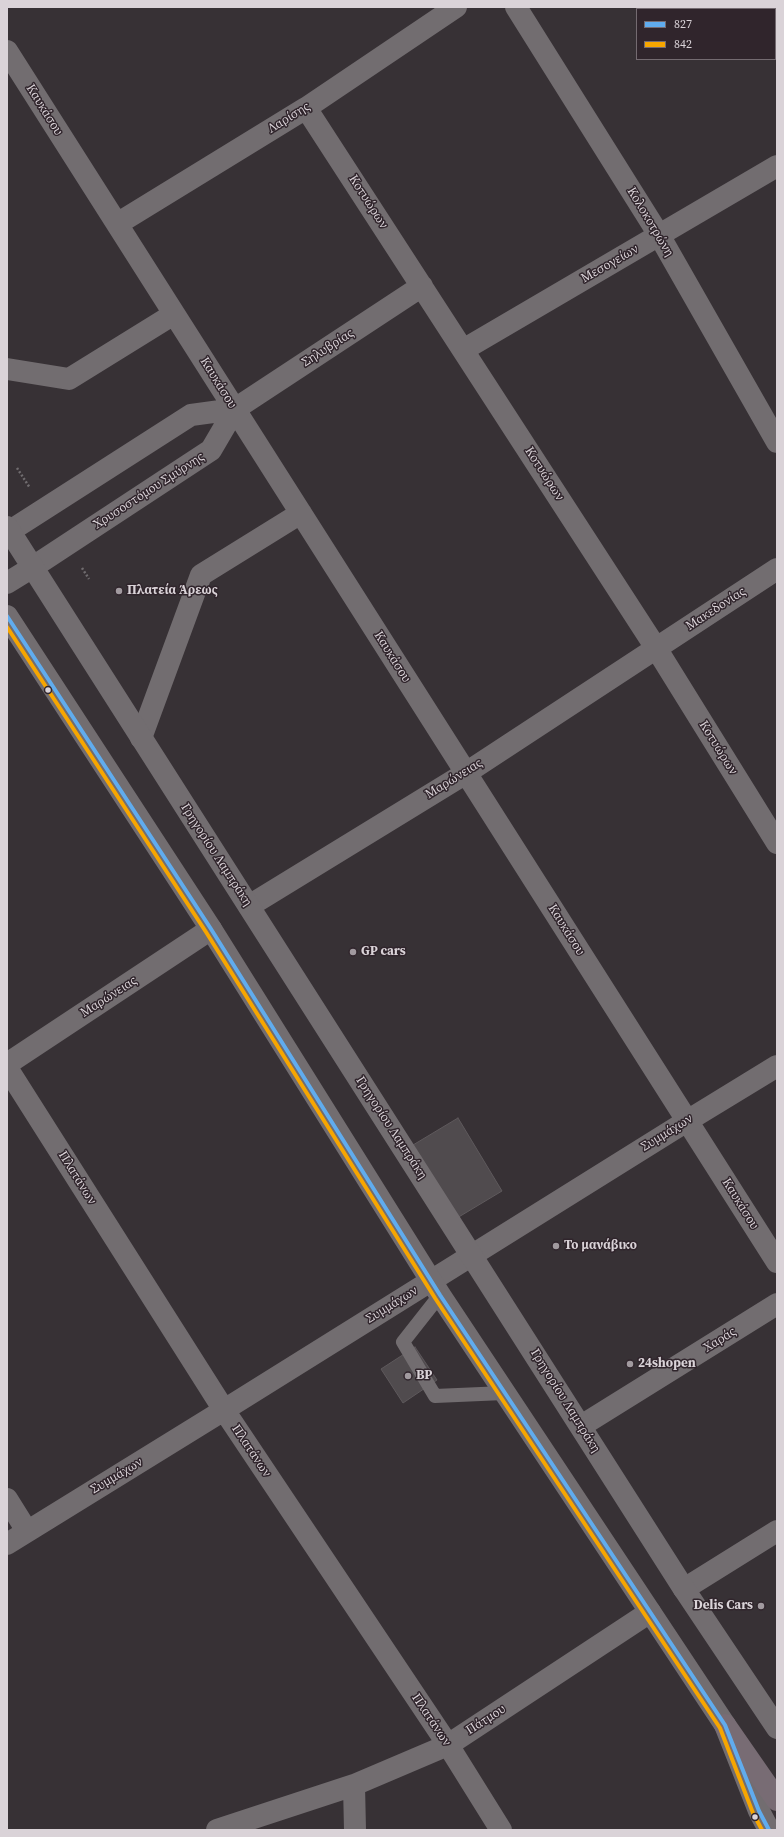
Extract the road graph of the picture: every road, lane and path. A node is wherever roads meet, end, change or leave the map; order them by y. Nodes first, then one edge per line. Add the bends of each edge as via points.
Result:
1 (456, 7) edge
2 (516, 7) edge
3 (7, 51) edge
4 (306, 108) junction
5 (777, 166) edge
6 (117, 224) junction
7 (659, 235) junction
8 (422, 286) junction
9 (174, 314) junction
10 (463, 350) junction
11 (7, 369) edge
12 (235, 409) junction
13 (777, 442) edge
14 (301, 513) junction
15 (8, 531) edge
16 (33, 567) junction
17 (777, 569) edge
18 (7, 583) edge
19 (7, 616) edge
20 (656, 648) junction
21 (142, 738) junction
22 (466, 772) junction
23 (777, 843) edge
24 (249, 906) junction
25 (211, 929) junction
26 (7, 1064) edge
27 (777, 1066) edge
28 (7, 1068) edge
29 (687, 1120) junction
30 (472, 1255) junction
31 (777, 1262) edge
32 (436, 1288) junction
33 (777, 1304) edge
34 (504, 1393) junction
35 (224, 1410) junction
36 (581, 1426) junction
37 (7, 1499) edge
38 (27, 1531) junction
39 (777, 1532) edge
40 (7, 1544) edge
41 (684, 1589) junction
42 (650, 1612) junction
43 (725, 1725) junction
44 (777, 1728) edge
45 (448, 1745) junction
46 (354, 1785) junction
47 (777, 1800) edge
48 (217, 1830) edge
49 (355, 1830) edge
50 (501, 1830) edge
51 (769, 1830) edge

1 - 4 street, Λαρίσης
2 - 7 street, Κολοκοτρώνη
3 - 6 street, Καυκάσου
4 - 6 street, Λαρίσης
4 - 8 street, Κοτυώρων
5 - 7 street, Μεσογείων
6 - 9 street, Καυκάσου
7 - 10 street, Μεσογείων
7 - 13 street, Κολοκοτρώνη
8 - 10 street, Κοτυώρων
8 - 12 street, Σηλυβρίας
9 - 11 street via 69,379
9 - 12 street, Καυκάσου
10 - 20 street, Κοτυώρων
12 - 14 street, Καυκάσου
12 - 15 street via 191,415
12 - 16 street, Χρυσοστόμου Σμύρνης via 211,450
14 - 21 street via 201,575
14 - 22 street, Καυκάσου
15 - 16 street, Γρηγορίου Λαμπράκη
16 - 18 street, Χρυσοστόμου Σμύρνης
16 - 21 street, Γρηγορίου Λαμπράκη
17 - 20 street, Μακεδονίας
19 - 25 street
20 - 22 street, Μαρώνειας
20 - 23 street, Κοτυώρων
21 - 24 street, Γρηγορίου Λαμπράκη
22 - 24 street, Μαρώνειας
22 - 29 street, Καυκάσου
24 - 30 street, Γρηγορίου Λαμπράκη
25 - 26 street, Μαρώνειας
25 - 32 street
27 - 29 street, Συμμάχων
28 - 35 street, Πλατάνων
29 - 30 street, Συμμάχων
29 - 31 street, Καυκάσου
30 - 32 street, Συμμάχων
30 - 36 street, Γρηγορίου Λαμπράκη
32 - 34 street
32 - 34 lane via 403,1342 435,1396
32 - 35 street, Συμμάχων
33 - 36 street, Χαράς
34 - 42 street
35 - 38 street, Συμμάχων
35 - 45 street, Πλατάνων
36 - 41 street, Γρηγορίου Λαμπράκη
37 - 38 street
38 - 40 street, Συμμάχων
39 - 41 street
41 - 44 street, Γρηγορίου Λαμπράκη
42 - 43 street
42 - 45 street, Πάτμου
43 - 47 main road
43 - 51 street
45 - 46 street, Πάτμου
45 - 50 street, Πλατάνων
46 - 48 street, Πάτμου
46 - 49 street

